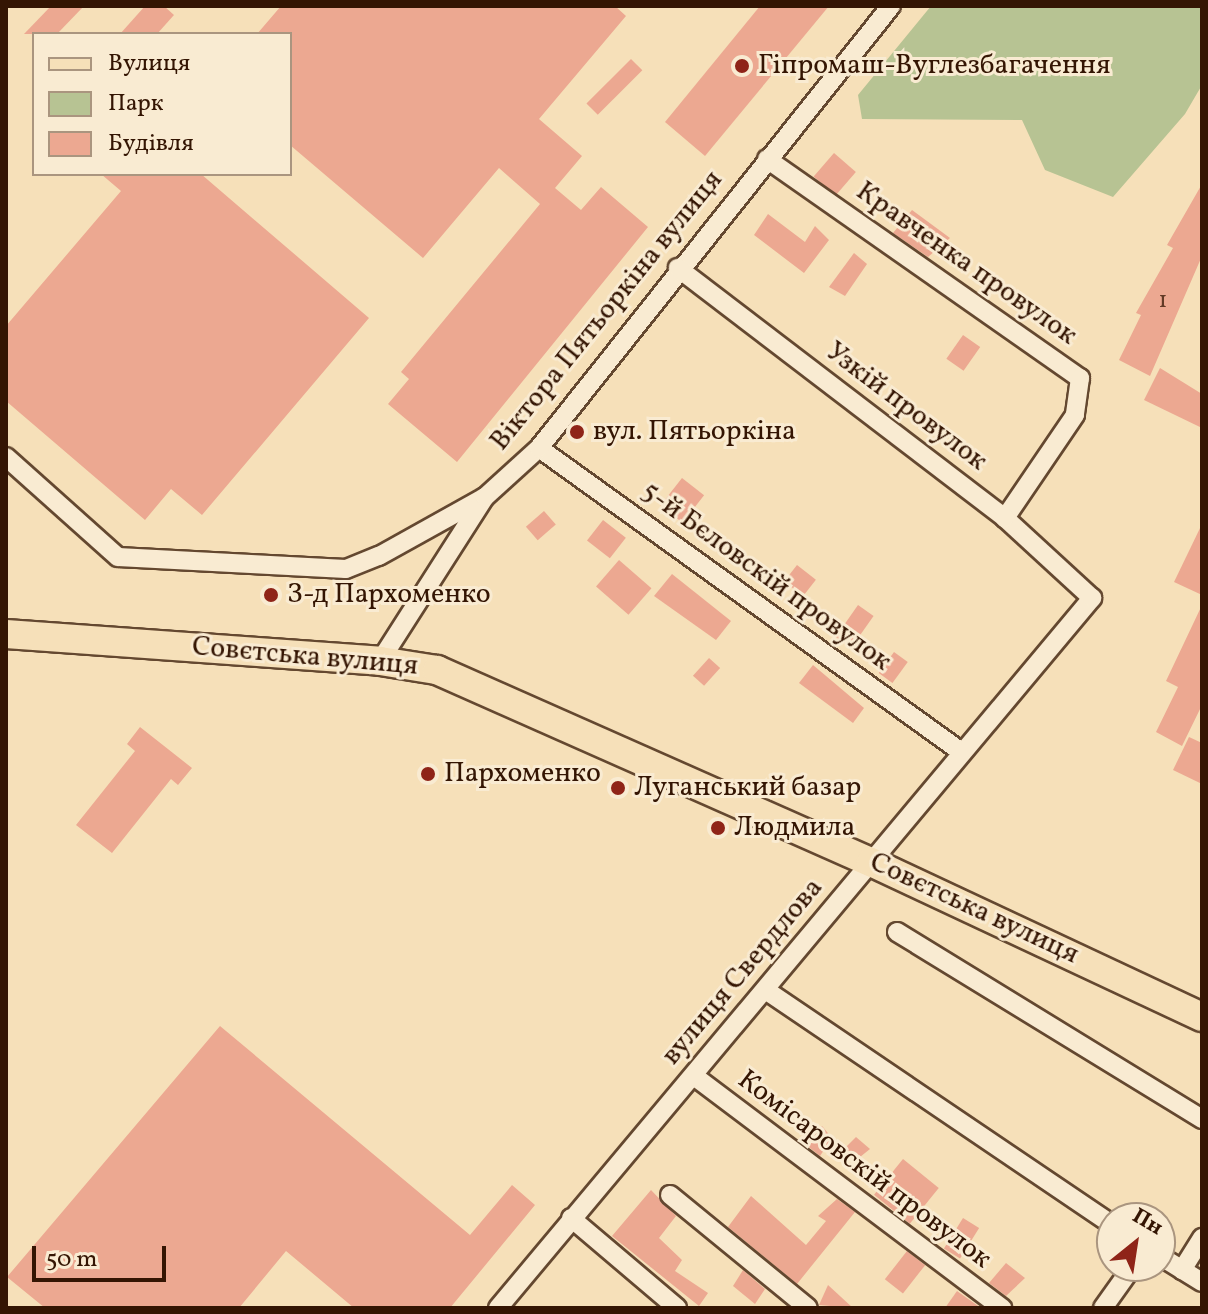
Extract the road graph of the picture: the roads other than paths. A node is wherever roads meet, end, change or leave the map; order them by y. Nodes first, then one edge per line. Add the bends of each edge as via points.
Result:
1 (891, 6) edge
2 (767, 159) junction
3 (678, 268) junction
4 (539, 448) junction
5 (6, 457) edge
6 (485, 497) junction
7 (1005, 518) junction
8 (1092, 598) joint
9 (6, 634) edge
10 (380, 661) junction
11 (960, 751) junction
12 (871, 862) junction
13 (897, 932) dead end
14 (767, 991) junction
15 (1202, 1017) edge
16 (694, 1076) junction
17 (1202, 1119) edge
18 (670, 1195) dead end
19 (1096, 1214) edge
20 (571, 1218) junction
21 (1202, 1238) edge
22 (1176, 1266) edge
23 (1182, 1270) junction
24 (1122, 1282) edge
25 (1202, 1282) edge
26 (502, 1306) edge
27 (677, 1308) edge
28 (808, 1308) edge
29 (1002, 1308) edge
30 (1103, 1308) edge

1 - 2 street, Віктора Пятьоркіна вулиця
2 - 3 street, Віктора Пятьоркіна вулиця
2 - 7 street, Кравченка провулок via 1080,378 1075,415
3 - 4 street, Віктора Пятьоркіна вулиця
3 - 7 street, Узкій провулок
4 - 6 street, Віктора Пятьоркіна вулиця
4 - 11 street, 5-й Бєловскій провулок
5 - 6 street via 118,557 346,569
6 - 10 street, Віктора Пятьоркіна вулиця
7 - 8 street, Узкій провулок
8 - 11 street, вулиця Свердлова
9 - 10 main road, Совєтська вулиця
10 - 12 main road, Совєтська вулиця via 437,670
11 - 12 street, вулиця Свердлова
12 - 14 street, вулиця Свердлова
12 - 15 main road, Совєтська вулиця
13 - 17 street
14 - 16 street, вулиця Свердлова
14 - 19 street
16 - 20 street, вулиця Свердлова
16 - 29 street, Комісаровскій провулок
18 - 28 street
20 - 26 street, вулиця Свердлова
20 - 27 street
21 - 23 street
22 - 23 street
23 - 25 street
24 - 30 street

